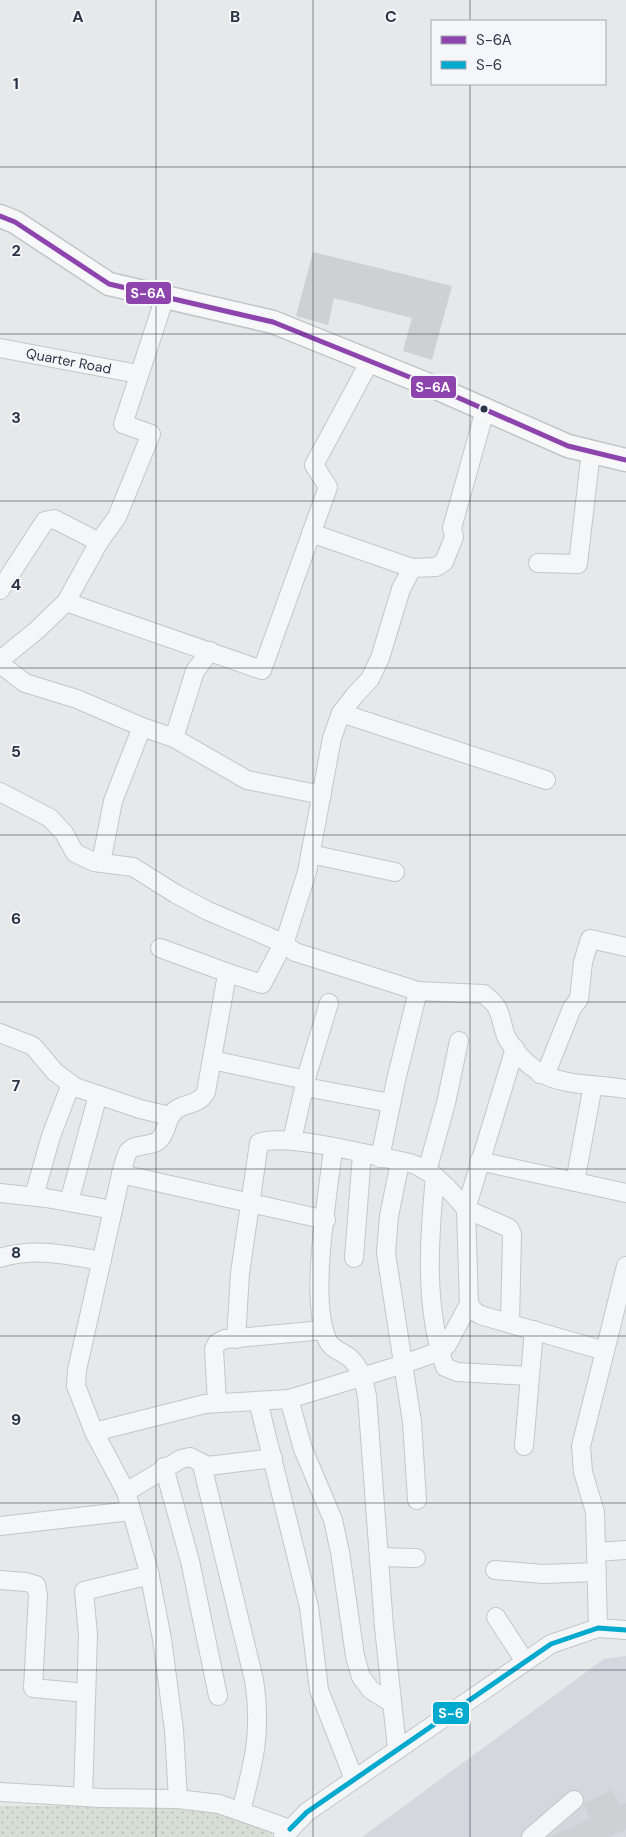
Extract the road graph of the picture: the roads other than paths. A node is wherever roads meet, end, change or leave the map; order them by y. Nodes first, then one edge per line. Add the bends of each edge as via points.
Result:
1 (0, 216) edge
2 (165, 297) junction
3 (0, 348) edge
4 (370, 361) junction
5 (138, 374) junction
6 (485, 410) junction
7 (591, 451) junction
8 (626, 460) edge
9 (311, 534) junction
10 (99, 542) junction
11 (538, 563) dead end
12 (412, 568) junction
13 (0, 590) edge
14 (66, 602) junction
15 (210, 651) junction
16 (0, 660) edge
17 (0, 664) edge
18 (341, 713) junction
19 (142, 727) junction
20 (174, 738) junction
21 (546, 780) dead end
22 (0, 792) edge
23 (322, 795) junction
24 (310, 854) junction
25 (101, 863) junction
26 (395, 872) dead end
27 (283, 943) junction
28 (626, 947) edge
29 (160, 948) dead end
30 (231, 974) junction
31 (418, 991) junction
32 (329, 1004) dead end
33 (0, 1033) edge
34 (459, 1041) dead end
35 (515, 1048) junction
36 (212, 1060) junction
37 (540, 1074) junction
38 (71, 1084) junction
39 (305, 1084) junction
40 (593, 1085) junction
41 (626, 1090) edge
42 (98, 1095) junction
43 (392, 1103) junction
44 (170, 1116) junction
45 (292, 1140) junction
46 (333, 1148) junction
47 (362, 1154) junction
48 (380, 1158) junction
49 (479, 1161) junction
50 (400, 1162) junction
51 (121, 1174) junction
52 (431, 1174) junction
53 (575, 1182) junction
54 (0, 1193) edge
55 (626, 1193) edge
56 (34, 1196) junction
57 (68, 1202) junction
58 (250, 1204) junction
59 (466, 1209) junction
60 (113, 1210) junction
61 (326, 1220) junction
62 (0, 1258) edge
63 (354, 1258) dead end
64 (102, 1261) junction
65 (626, 1266) edge
66 (470, 1304) junction
67 (620, 1320) edge
68 (510, 1323) junction
69 (324, 1330) junction
70 (534, 1330) junction
71 (236, 1339) junction
72 (440, 1351) junction
73 (605, 1351) junction
74 (404, 1364) junction
75 (529, 1376) junction
76 (362, 1378) junction
77 (289, 1399) junction
78 (258, 1401) junction
79 (217, 1403) junction
80 (94, 1432) junction
81 (524, 1446) dead end
82 (273, 1458) junction
83 (202, 1465) junction
84 (164, 1467) junction
85 (126, 1492) junction
86 (417, 1500) dead end
87 (131, 1511) junction
88 (0, 1526) edge
89 (626, 1550) edge
90 (596, 1552) junction
91 (379, 1557) junction
92 (416, 1558) dead end
93 (494, 1570) dead end
94 (597, 1572) junction
95 (150, 1575) junction
96 (0, 1580) edge
97 (496, 1617) dead end
98 (598, 1628) junction
99 (626, 1630) edge
100 (524, 1660) junction
101 (86, 1693) junction
102 (218, 1696) dead end
103 (392, 1704) junction
104 (397, 1748) junction
105 (354, 1779) junction
106 (0, 1792) edge
107 (83, 1797) junction
108 (178, 1799) junction
109 (574, 1800) dead end
110 (241, 1811) junction
111 (286, 1833) edge
112 (531, 1837) edge

1 - 2 main road via 15,222 109,284
2 - 4 main road via 274,322
2 - 5 street
3 - 5 street, Quarter Road
4 - 6 main road
4 - 9 street via 314,465 328,487
5 - 10 street via 123,424 152,434 117,517
6 - 7 main road via 568,446
6 - 12 street via 452,528 454,537 444,562 436,567
7 - 8 main road
7 - 11 street via 578,564
9 - 12 street
9 - 15 street via 262,670
10 - 13 street via 54,519 45,521
10 - 14 street
12 - 18 street via 401,589 380,658 370,679
14 - 15 street
14 - 16 street
15 - 20 street via 195,671
17 - 19 street via 25,683 77,699
18 - 21 street
18 - 23 street via 332,738
19 - 20 street
19 - 25 street via 113,801
20 - 23 street via 247,780
22 - 25 street via 50,818 64,833 74,853
23 - 24 street
24 - 26 street
24 - 27 street
25 - 27 street via 133,868 176,894
27 - 30 street via 262,984
27 - 31 street via 295,952
28 - 37 street via 590,939 583,962 579,999 572,1008 548,1068
29 - 30 street
30 - 36 street via 226,980
31 - 35 street via 484,994 497,1007 508,1039
31 - 43 street
32 - 39 street
33 - 38 street via 32,1046 55,1072
34 - 52 street
35 - 37 street
35 - 49 street
36 - 39 street
36 - 44 street via 202,1099 175,1110
37 - 40 street via 561,1082
38 - 42 street
38 - 56 street via 51,1136
39 - 43 street
39 - 45 street
40 - 41 street
40 - 53 street
42 - 44 street
42 - 57 street
43 - 48 street
44 - 51 street via 158,1141 132,1148
45 - 46 street
45 - 58 street via 272,1139 259,1143
46 - 47 street
46 - 61 street
47 - 48 street
47 - 63 street
48 - 50 street
49 - 53 street
49 - 59 street
50 - 52 street via 421,1167
50 - 74 street via 389,1216 386,1253
51 - 58 street
51 - 60 street
52 - 59 street
52 - 72 street via 429,1277
53 - 55 street
54 - 56 street
56 - 57 street
57 - 60 street
58 - 61 street
58 - 71 street via 240,1273
59 - 66 street
59 - 68 street via 509,1228 512,1234
60 - 64 street
61 - 69 street via 318,1288
62 - 64 street via 40,1251
64 - 80 street via 76,1386
65 - 67 street
66 - 68 street via 480,1315
66 - 72 street via 447,1345
67 - 73 street
68 - 70 street
69 - 71 street
69 - 76 street via 332,1348 351,1359
70 - 73 street
70 - 75 street
71 - 79 street via 217,1343 214,1349
72 - 74 street
72 - 75 street via 445,1367 450,1371
73 - 90 street via 581,1446 583,1472 595,1512
74 - 76 street
74 - 86 street
75 - 81 street
76 - 77 street
76 - 91 street via 370,1416
77 - 78 street
77 - 103 street via 303,1449 333,1520 361,1677 371,1690
78 - 79 street
78 - 82 street
79 - 80 street
80 - 85 street
82 - 83 street
82 - 105 street via 309,1607 319,1690
83 - 84 street via 190,1457
83 - 110 street via 258,1708 256,1753
84 - 85 street
84 - 102 street via 190,1560
85 - 87 street
87 - 88 street
87 - 95 street
89 - 90 street
90 - 94 street
91 - 92 street
91 - 103 street
93 - 94 street via 543,1574
94 - 98 street
95 - 101 street via 84,1591 88,1635
95 - 108 street via 174,1730
96 - 101 street via 36,1585 33,1688
97 - 100 street
98 - 99 street
98 - 100 street via 551,1644
100 - 104 street
101 - 107 street
103 - 104 street
104 - 105 street
105 - 111 street via 306,1812
106 - 107 street
107 - 108 street
108 - 110 street via 219,1804
109 - 112 street
110 - 111 street

